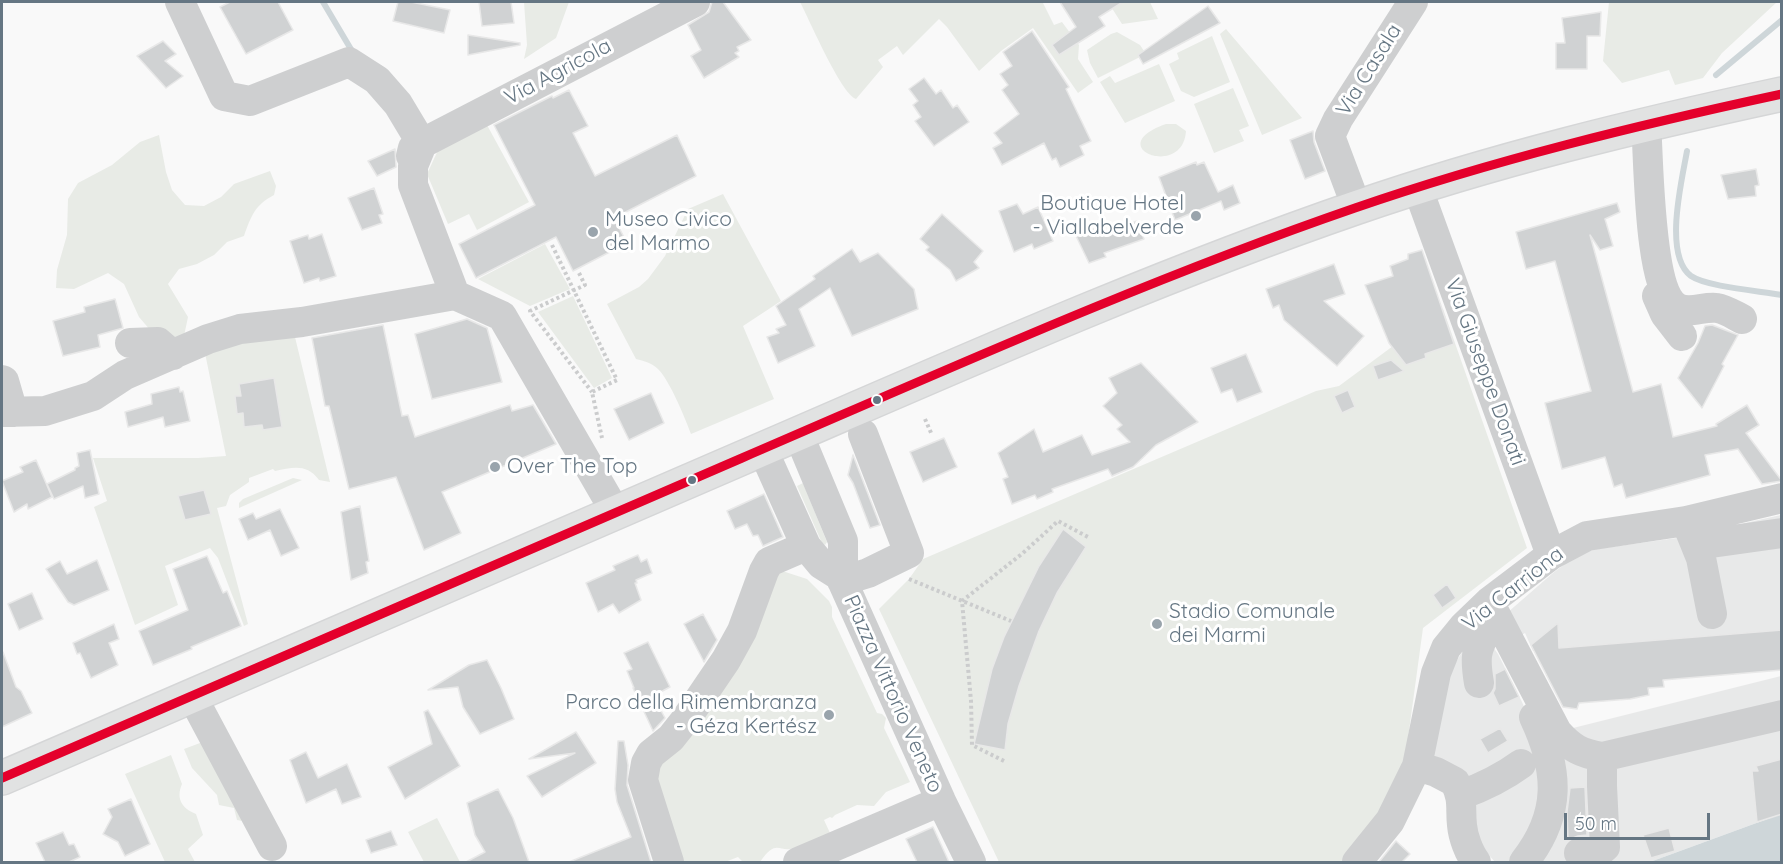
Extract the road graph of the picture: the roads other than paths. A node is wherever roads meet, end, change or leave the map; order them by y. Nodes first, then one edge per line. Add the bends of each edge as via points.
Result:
1 (180, 2) edge
2 (695, 2) edge
3 (1413, 2) edge
4 (1782, 94) edge
5 (1639, 125) junction
6 (417, 155) junction
7 (1418, 189) junction
8 (1357, 208) junction
9 (455, 295) junction
10 (1742, 319) dead end
11 (1682, 336) dead end
12 (130, 343) dead end
13 (173, 355) junction
14 (2, 380) edge
15 (7, 412) edge
16 (798, 433) junction
17 (863, 434) dead end
18 (762, 450) junction
19 (1782, 498) edge
20 (616, 513) junction
21 (1692, 533) junction
22 (1782, 533) edge
23 (806, 546) junction
24 (1551, 555) junction
25 (841, 578) junction
26 (1712, 614) dead end
27 (1485, 615) junction
28 (1479, 683) dead end
29 (192, 696) junction
30 (1782, 715) edge
31 (1602, 757) junction
32 (1521, 764) dead end
33 (1417, 766) junction
34 (2, 778) edge
35 (1461, 795) junction
36 (941, 801) junction
37 (1462, 826) junction
38 (272, 846) dead end
39 (1579, 853) dead end
40 (669, 862) edge
41 (798, 862) edge
42 (970, 862) edge
43 (1357, 862) edge
44 (1453, 862) edge
45 (1476, 862) edge
46 (1524, 862) edge

1 - 6 street via 224,96 250,102 349,62 377,80 398,104
2 - 6 street, Via Agricola
3 - 8 street, Via Casala via 1330,136
4 - 5 main road
5 - 7 main road
5 - 10 street via 1651,223 1667,298 1677,308 1714,307
5 - 11 street via 1642,234 1654,292
6 - 9 street via 413,185
7 - 8 main road
7 - 24 street, Via Giuseppe Donati
8 - 16 main road via 1124,296
9 - 13 street via 240,329
9 - 20 street via 502,316
12 - 13 street via 158,342
13 - 15 street via 125,375 93,396 45,411
14 - 15 street
16 - 18 main road
16 - 25 street, Piazza Vittorio Veneto via 843,541
17 - 25 street via 906,554 868,573
18 - 20 main road
18 - 23 street, Piazza Vittorio Veneto
19 - 21 street, Via Carriona
20 - 29 main road
21 - 22 street
21 - 24 street, Via Carriona via 1587,536
21 - 26 street
23 - 25 street, Piazza Vittorio Veneto via 821,564
23 - 40 street via 769,562 726,660 686,719 646,763 643,780
24 - 27 street, Via Carriona
25 - 36 street, Piazza Vittorio Veneto
27 - 28 street via 1476,653
27 - 31 street via 1557,732 1582,753
27 - 33 street, Via Carriona via 1464,626 1446,648 1436,673
27 - 46 street via 1533,714 1552,768 1549,818
29 - 34 main road
29 - 38 street
30 - 31 street
31 - 39 street via 1605,847 1599,852
32 - 35 street via 1487,786
33 - 35 street via 1455,782
33 - 43 street, Via Carriona via 1390,821
35 - 37 street
36 - 41 street, Piazza Vittorio Veneto
36 - 42 street
37 - 44 street
37 - 45 street

